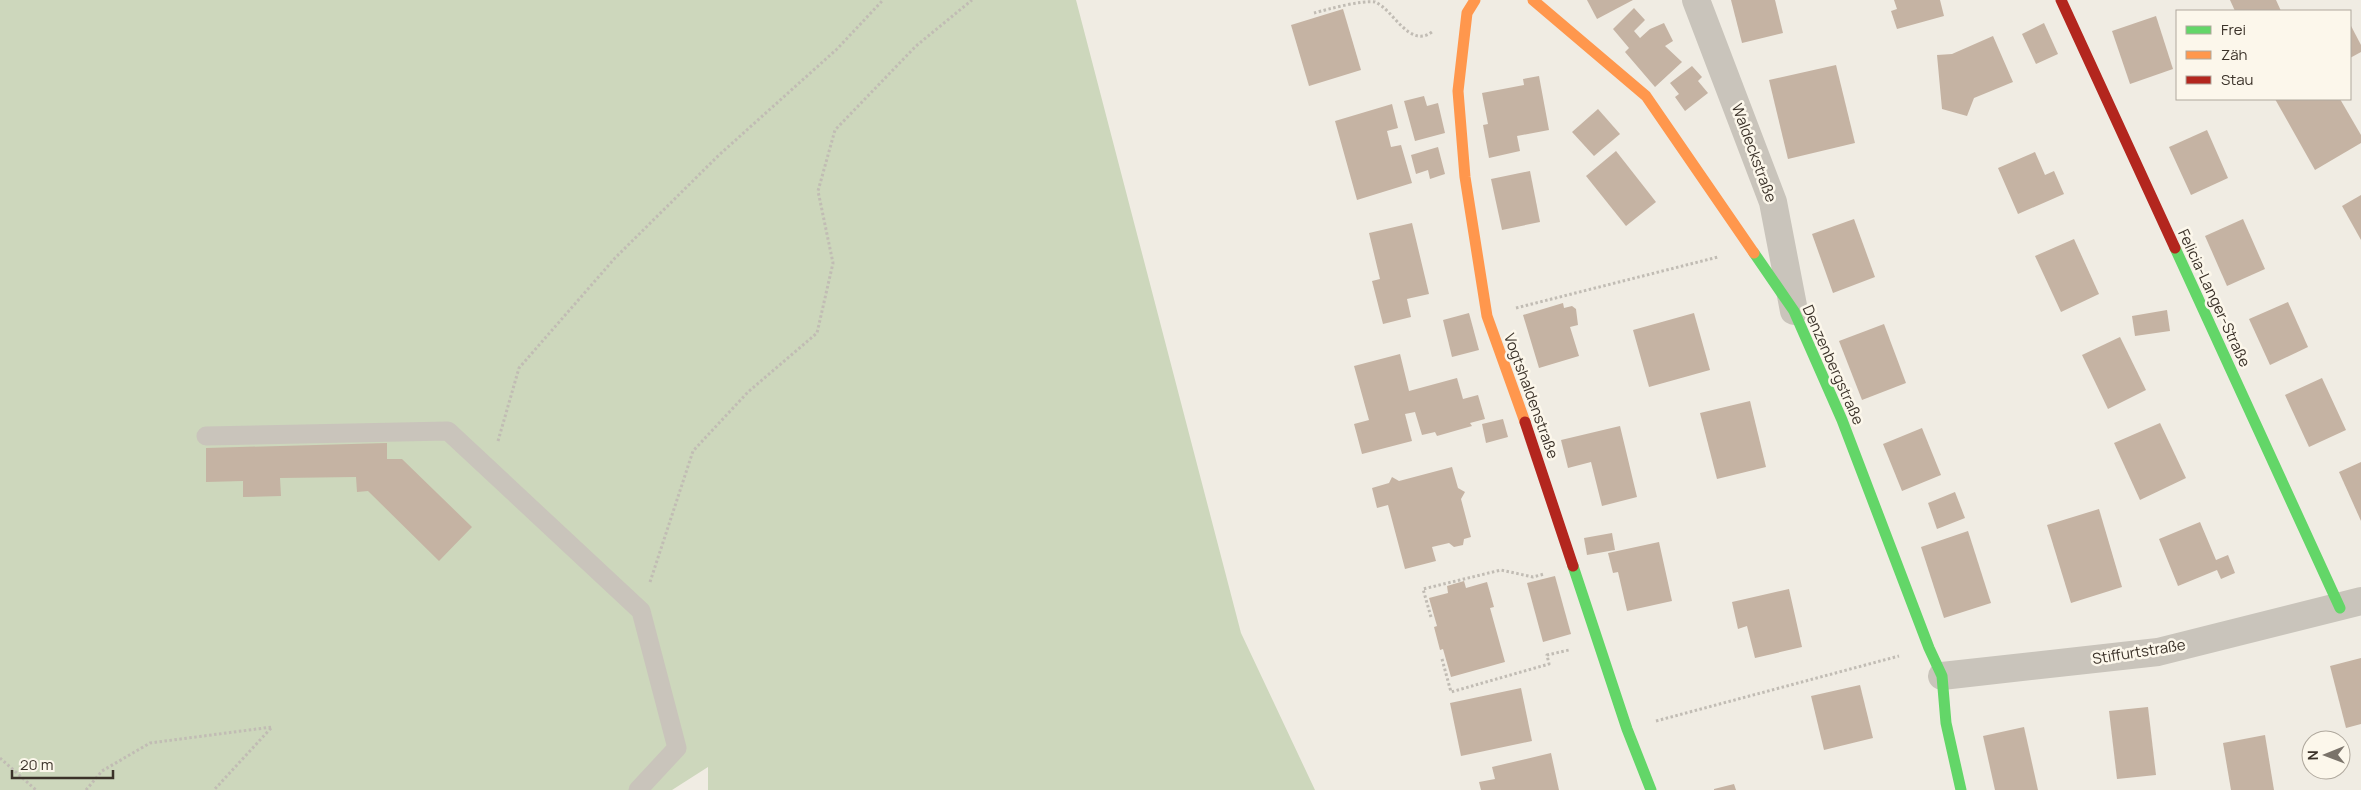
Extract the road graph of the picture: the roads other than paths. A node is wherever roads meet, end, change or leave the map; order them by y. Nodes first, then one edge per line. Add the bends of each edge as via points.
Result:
1 (1476, 0) edge
2 (1534, 0) edge
3 (1696, 0) edge
4 (2061, 0) edge
5 (1794, 311) junction
6 (206, 436) dead end
7 (2350, 604) edge
8 (1942, 676) junction
9 (638, 790) edge
10 (1651, 790) edge
11 (1961, 790) edge

1 - 10 street, Vogtshaldenstraße via 1467,13 1458,92 1465,177 1486,316 1532,441 1626,729
2 - 5 street, Denzenbergstraße via 1646,96
3 - 5 street, Waldeckstraße via 1773,202
4 - 7 street, Felicia-Langer-Straße
5 - 8 street, Denzenbergstraße via 1842,420
6 - 9 lane via 448,431 641,611 677,748
7 - 8 street, Stiffurtstraße via 2158,652
8 - 11 street, Denzenbergstraße via 1946,723

